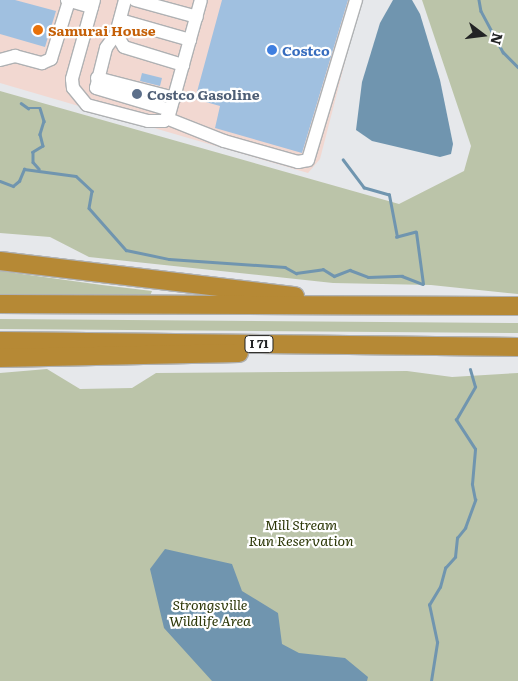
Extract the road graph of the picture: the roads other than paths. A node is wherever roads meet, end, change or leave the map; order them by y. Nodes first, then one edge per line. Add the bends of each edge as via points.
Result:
1 (125, 0) edge
2 (134, 0) edge
3 (201, 0) edge
4 (356, 0) edge
5 (71, 1) edge
6 (93, 4) edge
7 (196, 18) junction
8 (120, 20) junction
9 (116, 34) junction
10 (190, 40) junction
11 (0, 60) edge
12 (183, 64) junction
13 (170, 109) junction
14 (0, 261) edge
15 (0, 304) edge
16 (518, 306) edge
17 (380, 307) junction
18 (0, 341) edge
19 (271, 344) junction
20 (518, 347) edge
21 (0, 358) edge

1 - 8 lane
2 - 7 lane
3 - 7 lane
4 - 13 lane via 308,160 298,162 224,141
5 - 6 lane
5 - 11 lane via 51,59 42,63 15,56
6 - 13 lane via 72,79 76,94 96,108 148,121
7 - 10 lane
8 - 9 lane
8 - 10 lane
9 - 12 lane via 124,47
9 - 13 lane via 106,48 97,78
10 - 12 lane
12 - 13 lane
14 - 17 highway
15 - 17 highway
16 - 17 highway
18 - 19 highway, I 71
19 - 20 highway, I 71
19 - 21 highway via 217,356

